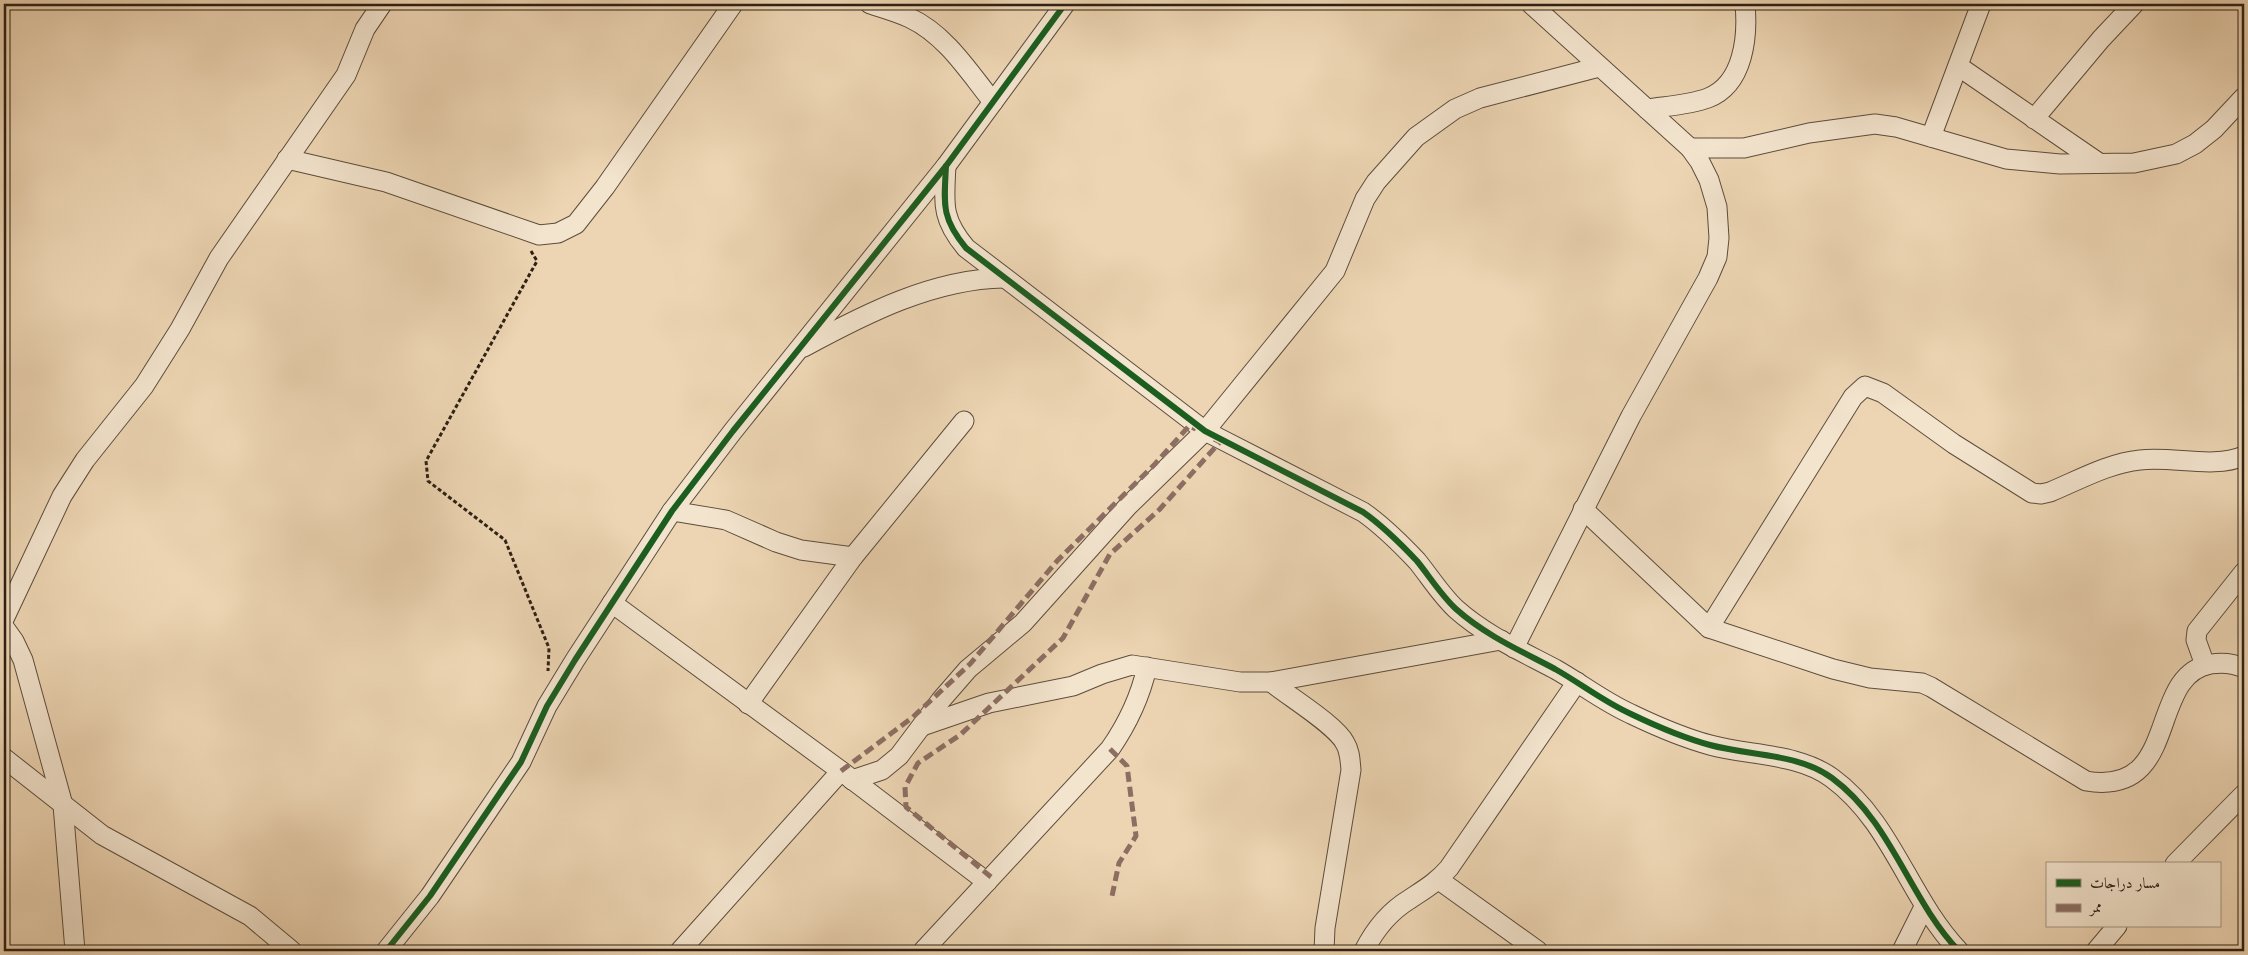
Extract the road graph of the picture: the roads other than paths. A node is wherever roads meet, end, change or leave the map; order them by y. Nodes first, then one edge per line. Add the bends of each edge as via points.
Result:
1 (382, 4) edge
2 (733, 4) edge
3 (870, 4) edge
4 (1065, 4) edge
5 (1531, 4) edge
6 (1745, 4) edge
7 (1981, 4) edge
8 (2134, 4) edge
9 (1958, 66) junction
10 (1599, 67) junction
11 (2244, 96) edge
12 (993, 102) junction
13 (1647, 109) junction
14 (2034, 119) junction
15 (1931, 137) junction
16 (1690, 148) junction
17 (287, 159) junction
18 (2099, 163) junction
19 (946, 166) junction
20 (1004, 278) junction
21 (796, 351) junction
22 (964, 421) dead end
23 (1205, 430) junction
24 (2244, 456) edge
25 (1584, 509) junction
26 (672, 511) junction
27 (853, 557) junction
28 (2244, 572) edge
29 (612, 604) junction
30 (4, 619) edge
31 (4, 627) edge
32 (1709, 628) junction
33 (1507, 644) junction
34 (2205, 665) junction
35 (1147, 667) junction
36 (2244, 668) edge
37 (1271, 682) junction
38 (1577, 682) junction
39 (748, 704) junction
40 (922, 726) junction
41 (4, 758) edge
42 (846, 775) junction
43 (2244, 794) edge
44 (63, 805) junction
45 (2177, 862) edge
46 (1439, 880) junction
47 (987, 882) junction
48 (1924, 907) junction
49 (2115, 928) edge
50 (75, 951) edge
51 (292, 951) edge
52 (386, 951) edge
53 (680, 951) edge
54 (923, 951) edge
55 (1324, 951) edge
56 (1364, 951) edge
57 (1538, 951) edge
58 (1902, 951) edge
59 (1959, 951) edge
60 (2096, 951) edge

1 - 17 street via 365,29 346,75
2 - 17 street via 605,187 576,224 558,233 540,234 386,182
3 - 12 street via 910,18 939,37
4 - 12 street
5 - 10 street
6 - 13 street via 1744,51 1730,80 1719,92 1687,103
7 - 9 street
8 - 14 street
9 - 14 street
9 - 15 street
10 - 13 street
10 - 23 street via 1480,98 1455,109 1416,137 1376,182 1335,271
11 - 18 street via 2214,129 2176,154 2155,161
12 - 19 street
13 - 16 street
14 - 18 street
15 - 16 street via 1875,124 1809,133 1744,148
15 - 18 street via 2006,159 2060,164
16 - 25 street via 1709,180 1717,206 1717,257
17 - 30 street via 219,258 144,386 85,460 62,496
19 - 20 street via 944,210 949,223 966,248
19 - 21 street
20 - 21 street via 963,280 938,288 845,325
20 - 23 street
21 - 26 street
22 - 27 street
23 - 33 street via 1363,512 1398,541 1456,608
23 - 40 street via 1128,506 1023,624 968,670
24 - 32 street via 2215,461 2142,459 2118,463 2050,492 2032,493 1954,444 1883,393 1865,386 1853,397
25 - 32 street
25 - 33 street
26 - 27 street via 726,520 801,550
26 - 29 street
27 - 39 street
28 - 34 street via 2197,630 2196,640
29 - 39 street
29 - 52 street via 548,706 521,762 430,896
31 - 44 street via 23,660
32 - 34 street via 1834,669 1931,687 2058,766 2086,781 2101,783 2121,780 2145,763 2184,680
33 - 37 street
33 - 38 street
34 - 36 street via 2233,663
35 - 37 street via 1240,682
35 - 40 street via 1132,665 1073,686 989,703
35 - 47 street via 1140,696 1110,749
37 - 55 street via 1329,726 1344,741 1349,753 1351,770
38 - 46 street
38 - 48 street via 1629,713 1710,745 1800,764 1833,778 1860,802 1878,825
39 - 42 street
40 - 42 street via 899,756 882,770
41 - 44 street
42 - 47 street
42 - 53 street
43 - 45 street
44 - 50 street
44 - 51 street via 102,835 250,916
46 - 56 street via 1408,900 1383,922
46 - 57 street
47 - 54 street
48 - 58 street
48 - 59 street via 1943,935
49 - 60 street

